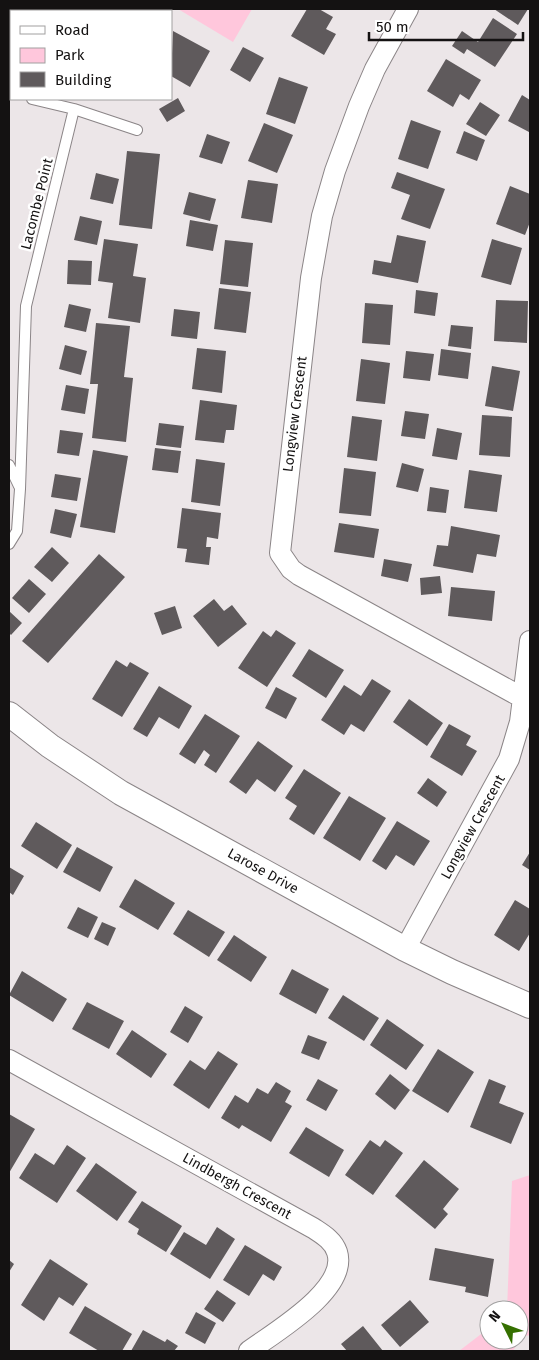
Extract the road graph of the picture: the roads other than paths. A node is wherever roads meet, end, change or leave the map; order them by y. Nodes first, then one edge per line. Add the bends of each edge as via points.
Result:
1 (408, 9) edge
2 (36, 100) edge
3 (74, 109) junction
4 (137, 130) dead end
5 (9, 465) edge
6 (20, 489) junction
7 (9, 544) edge
8 (530, 642) edge
9 (524, 698) junction
10 (9, 714) edge
11 (405, 949) junction
12 (530, 1006) edge
13 (9, 1060) edge
14 (249, 1351) edge

1 - 9 street, Longview Crescent via 378,62 359,106 322,216 311,278 280,553 299,575
2 - 3 lane
3 - 4 lane
3 - 6 lane, Lacombe Point via 26,306
5 - 6 lane
6 - 7 lane, Lacombe Point via 16,531
8 - 9 street, Longview Crescent
9 - 11 street, Longview Crescent via 515,742 500,779
10 - 11 street, Larose Drive via 50,746 121,793
11 - 12 street, Larose Drive
13 - 14 street, Lindbergh Crescent via 328,1238 337,1252 338,1262 332,1282 312,1303

